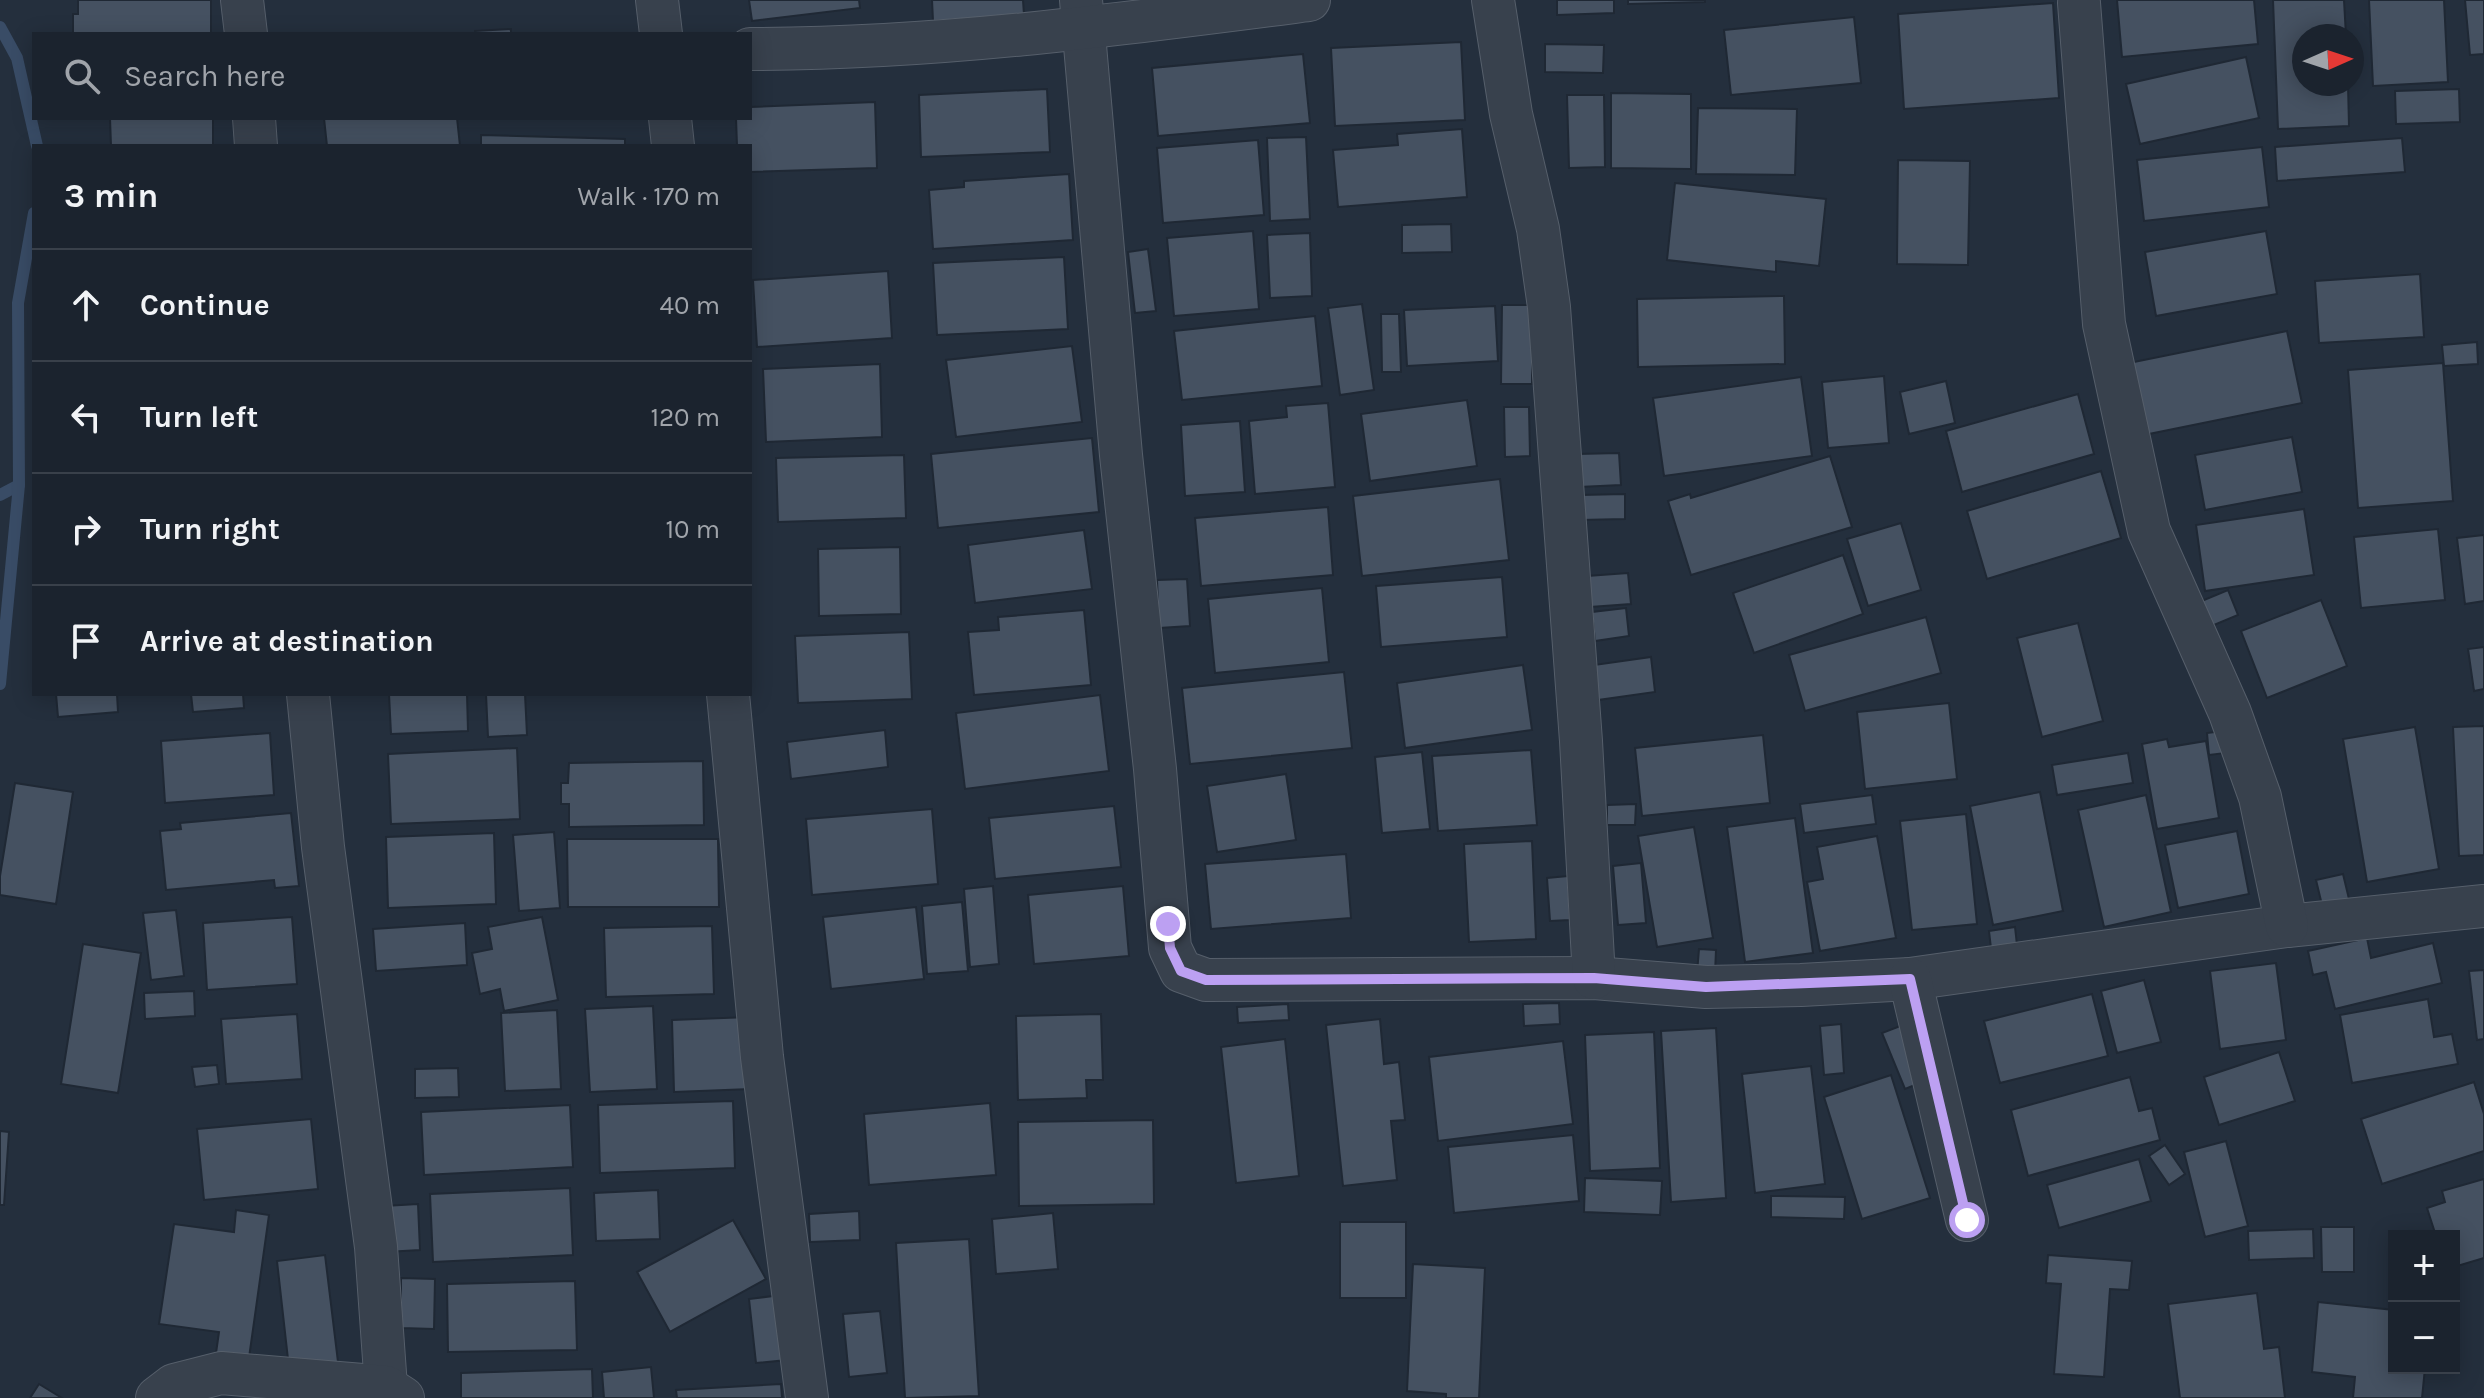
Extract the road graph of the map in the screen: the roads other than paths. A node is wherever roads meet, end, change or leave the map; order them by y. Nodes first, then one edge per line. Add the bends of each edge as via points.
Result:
1 (242, 0) edge
2 (657, 0) edge
3 (1309, 0) edge
4 (1493, 0) edge
5 (2079, 3) dead end
6 (1083, 14) edge
7 (246, 32) edge
8 (661, 32) edge
9 (752, 49) edge
10 (254, 120) edge
11 (670, 120) edge
12 (256, 144) edge
13 (673, 144) edge
14 (308, 696) edge
15 (728, 696) edge
16 (2484, 906) edge
17 (2287, 926) junction
18 (1594, 978) junction
19 (1910, 979) junction
20 (1967, 1220) dead end
21 (810, 1392) edge
22 (394, 1393) edge
23 (157, 1398) edge

1 - 7 street
2 - 8 street
3 - 6 street
4 - 18 street via 1549,307
5 - 17 street via 2104,324 2149,531 2230,713 2260,797
6 - 9 street via 810,49
6 - 18 street via 1170,948 1181,971 1206,980
10 - 12 street
11 - 13 street
14 - 22 street
15 - 21 street via 762,1057
16 - 17 street
17 - 19 street
18 - 19 street via 1706,987
19 - 20 street
22 - 23 street via 221,1373 174,1385

